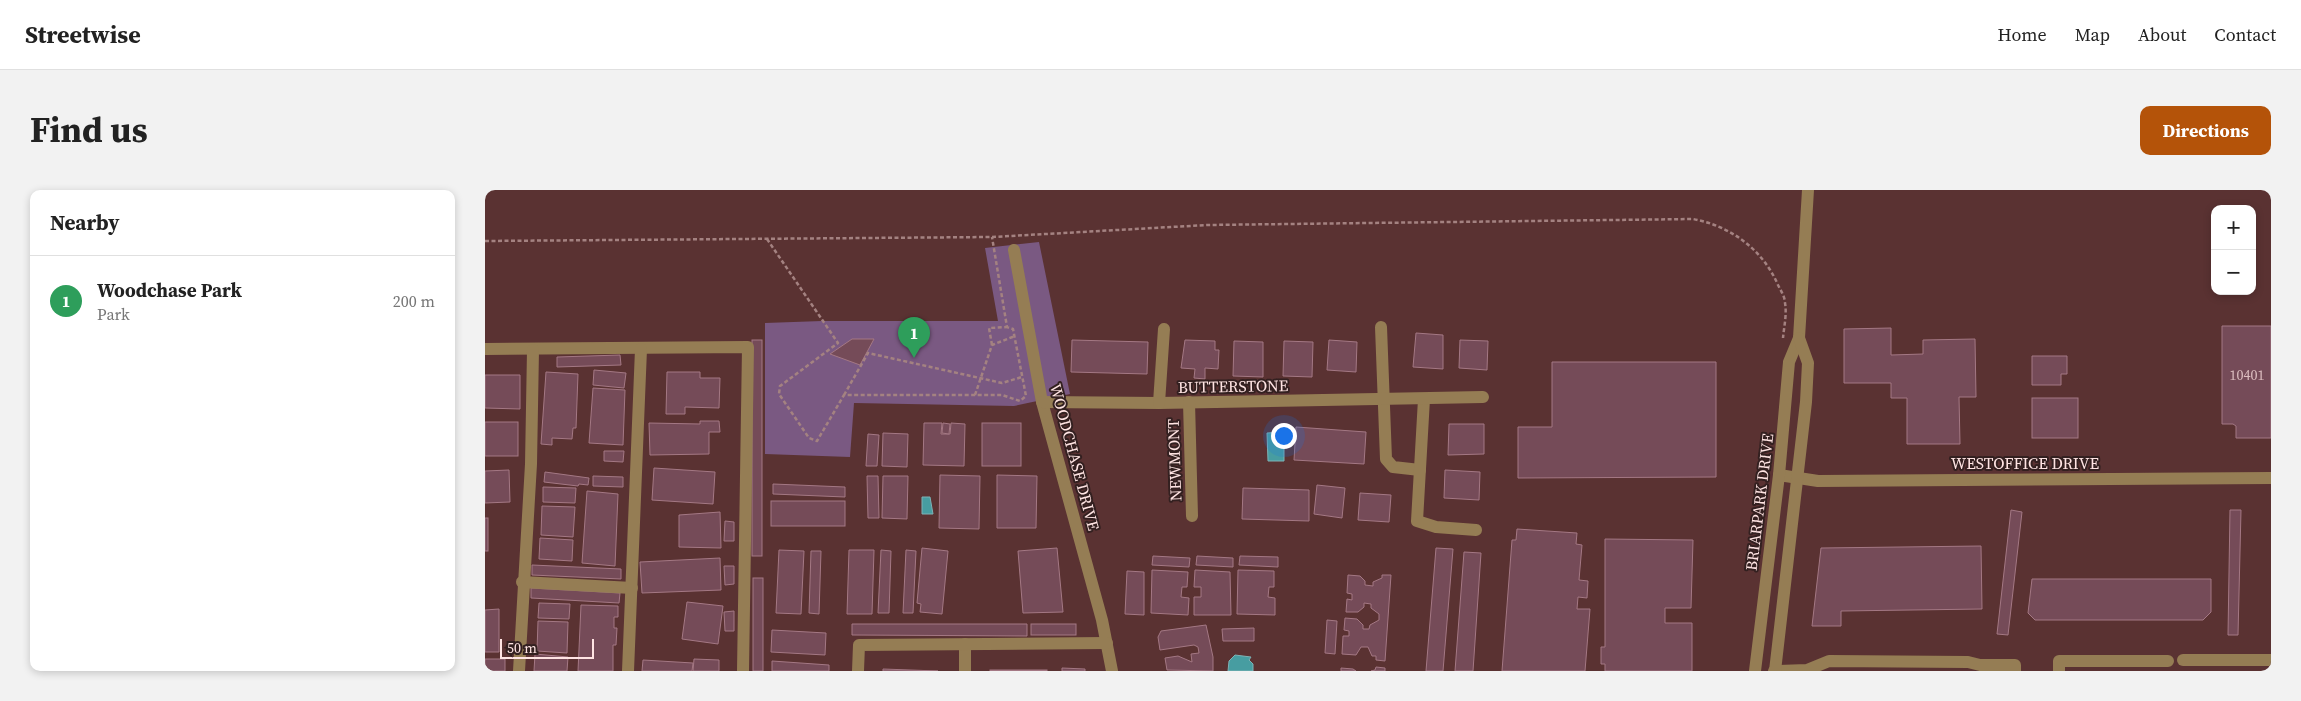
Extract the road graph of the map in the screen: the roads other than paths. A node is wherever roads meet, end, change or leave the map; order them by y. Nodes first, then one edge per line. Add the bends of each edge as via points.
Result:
1 (1809, 190) edge
2 (1014, 250) dead end
3 (1381, 327) dead end
4 (1164, 329) dead end
5 (1799, 338) junction
6 (485, 349) edge
7 (641, 349) junction
8 (533, 350) junction
9 (1483, 397) dead end
10 (1424, 399) junction
11 (1385, 400) junction
12 (1042, 402) junction
13 (1189, 402) junction
14 (1159, 403) junction
15 (1419, 470) junction
16 (1779, 475) junction
17 (1798, 478) junction
18 (2271, 478) edge
19 (1192, 516) dead end
20 (1475, 530) dead end
21 (522, 582) junction
22 (632, 588) junction
23 (1107, 643) junction
24 (965, 644) junction
25 (2271, 660) edge
26 (2168, 661) dead end
27 (2190, 664) edge
28 (1979, 668) edge
29 (519, 671) edge
30 (628, 671) edge
31 (743, 671) edge
32 (858, 671) edge
33 (965, 671) edge
34 (1112, 671) edge
35 (1755, 671) edge
36 (1774, 671) edge
37 (2015, 671) edge
38 (2059, 671) edge

1 - 5 street, BRIARPARK DRIVE
2 - 12 street, WOODCHASE DRIVE
3 - 11 street
4 - 14 street
5 - 16 street, BRIARPARK DRIVE via 1789,362
5 - 17 street, BRIARPARK DRIVE via 1808,363
6 - 8 street
7 - 8 street
7 - 22 street
7 - 31 street via 748,347
8 - 21 street via 531,446
9 - 10 street, BUTTERSTONE
10 - 11 street, BUTTERSTONE
10 - 15 street
11 - 13 street, BUTTERSTONE
11 - 15 street via 1386,459 1393,467
12 - 14 street, BUTTERSTONE
12 - 23 street, WOODCHASE DRIVE
13 - 14 street, BUTTERSTONE
13 - 19 street, NEWMONT
15 - 20 street via 1417,521 1436,527
16 - 17 street, WESTOFFICE DRIVE
16 - 35 street, BRIARPARK DRIVE
17 - 18 street, WESTOFFICE DRIVE via 1818,481
17 - 36 street, BRIARPARK DRIVE
21 - 22 street
21 - 29 street
22 - 30 street
23 - 24 street
23 - 34 street, WOODCHASE DRIVE
24 - 32 street via 859,645
24 - 33 street
25 - 27 street
26 - 38 street via 2059,661
28 - 36 street via 1968,662 1829,661 1807,670
28 - 37 street via 2015,665

